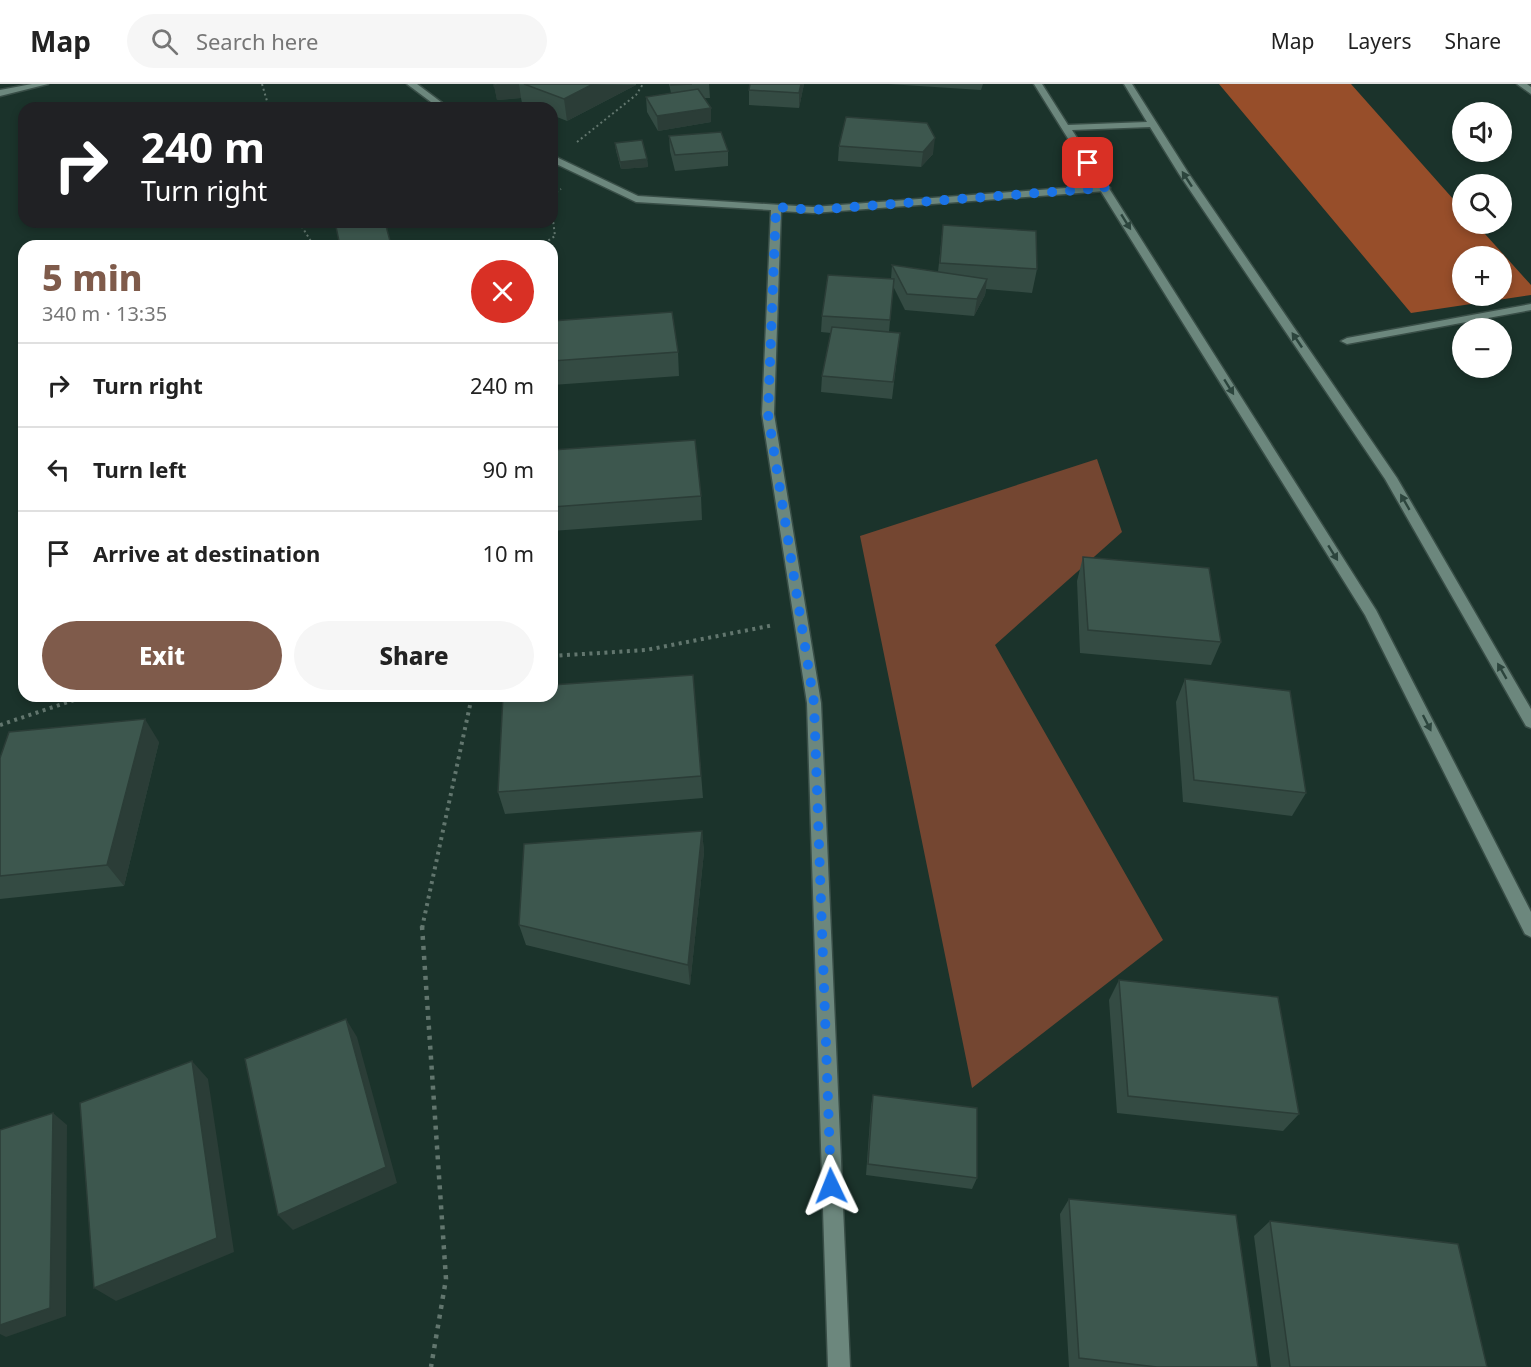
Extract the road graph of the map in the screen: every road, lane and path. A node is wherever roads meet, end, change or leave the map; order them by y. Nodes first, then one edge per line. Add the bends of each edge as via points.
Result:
1 (44, 84) edge
2 (262, 84) edge
3 (411, 84) edge
4 (643, 84) edge
5 (1038, 84) edge
6 (1128, 84) edge
7 (1521, 84) edge
8 (1531, 91) edge
9 (0, 93) edge
10 (267, 102) edge
11 (436, 102) edge
12 (1155, 124) junction
13 (1065, 128) junction
14 (571, 145) dead end
15 (558, 161) edge
16 (1105, 188) junction
17 (776, 207) junction
18 (554, 228) edge
19 (549, 240) edge
20 (1531, 307) edge
21 (1347, 341) dead end
22 (801, 620) junction
23 (558, 656) edge
24 (69, 702) edge
25 (471, 702) edge
26 (1531, 722) edge
27 (0, 725) edge
28 (1531, 929) edge
29 (431, 1367) edge
30 (839, 1367) edge

1 - 9 main road
2 - 10 path
3 - 11 main road
4 - 14 path via 636,95
5 - 13 main road
6 - 12 main road
7 - 8 main road
12 - 13 main road
26 -> 12 main road via 1391,478 1184,174
13 - 16 main road
15 - 17 main road via 636,199
16 - 17 main road via 813,210
16 -> 28 main road via 1371,614
17 - 22 main road via 768,414
18 - 19 path via 555,236
20 - 21 main road
22 - 23 path via 646,650
22 - 30 main road via 814,703
24 - 27 path
25 - 29 path via 422,922 446,1280

